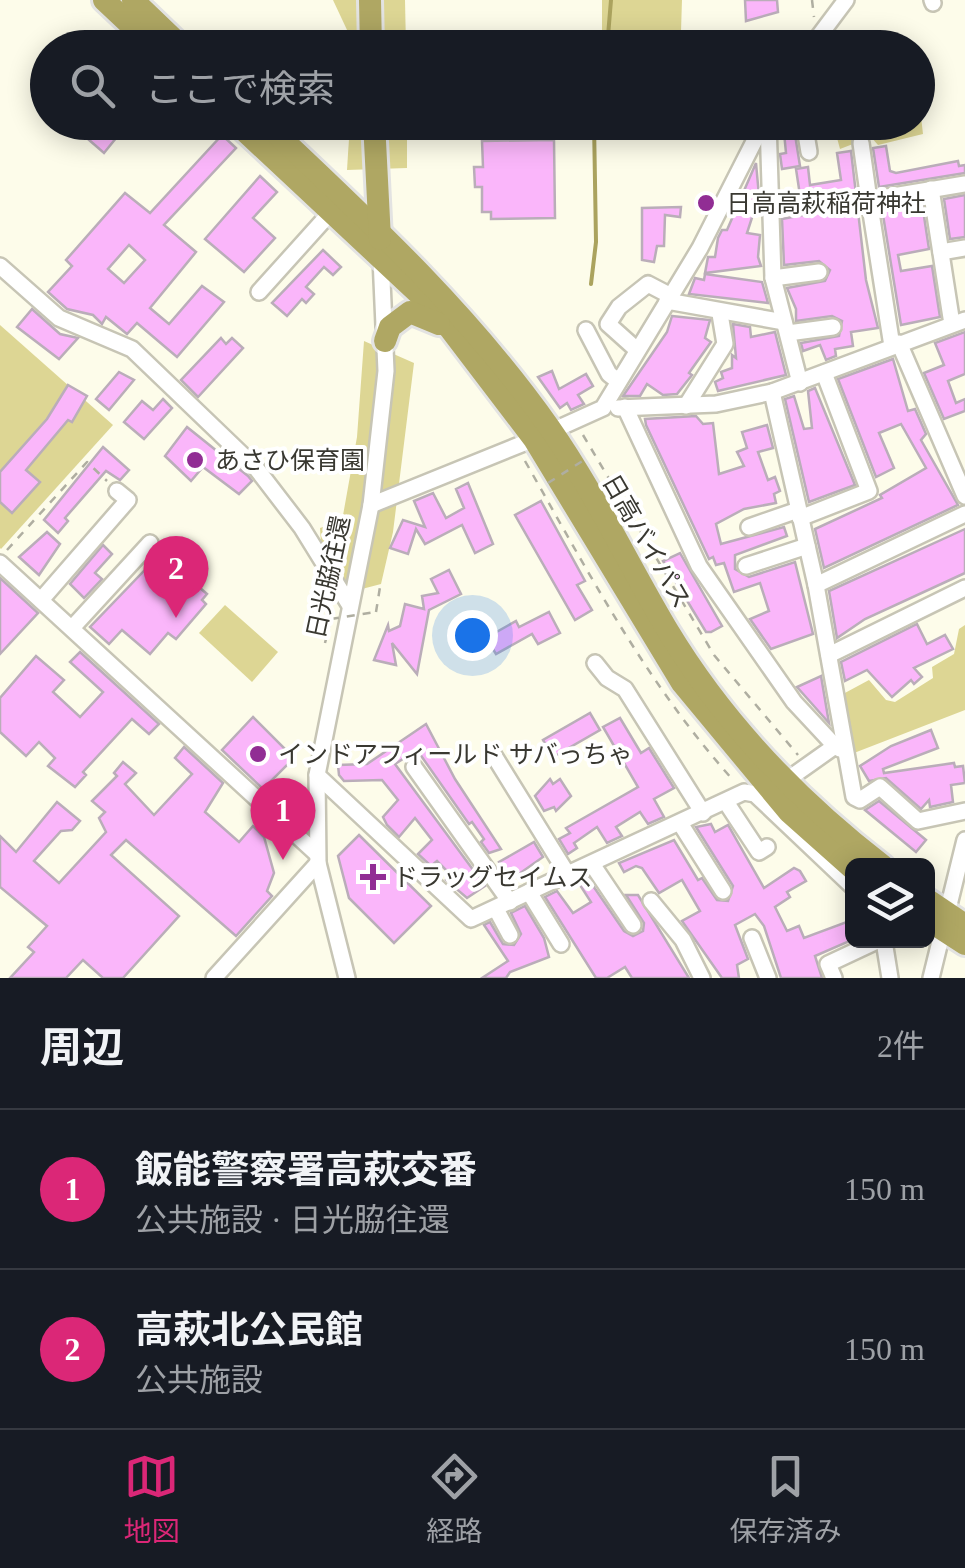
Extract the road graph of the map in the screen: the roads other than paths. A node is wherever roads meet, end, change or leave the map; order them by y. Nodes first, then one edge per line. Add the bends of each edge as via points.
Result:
1 (104, 0) edge
2 (133, 0) edge
3 (370, 0) edge
4 (846, 0) edge
5 (135, 30) edge
6 (165, 30) edge
7 (371, 30) edge
8 (824, 30) edge
9 (257, 140) edge
10 (280, 140) edge
11 (374, 140) edge
12 (756, 140) edge
13 (767, 140) edge
14 (807, 140) edge
15 (860, 142) dead end
16 (809, 152) dead end
17 (375, 160) junction
18 (965, 184) edge
19 (932, 189) junction
20 (332, 200) junction
21 (868, 200) junction
22 (380, 232) junction
23 (965, 248) edge
24 (941, 252) junction
25 (380, 258) junction
26 (0, 266) edge
27 (818, 272) dead end
28 (774, 278) junction
29 (259, 292) dead end
30 (669, 298) junction
31 (720, 314) junction
32 (958, 322) edge
33 (832, 327) dead end
34 (786, 328) junction
35 (451, 330) junction
36 (586, 330) dead end
37 (386, 342) junction
38 (896, 344) junction
39 (637, 350) junction
40 (824, 373) junction
41 (618, 381) junction
42 (800, 382) junction
43 (772, 392) junction
44 (686, 406) junction
45 (603, 408) junction
46 (625, 408) junction
47 (534, 439) junction
48 (118, 491) road end
49 (965, 496) edge
50 (372, 504) junction
51 (799, 514) junction
52 (965, 514) edge
53 (749, 527) dead end
54 (150, 543) dead end
55 (807, 546) junction
56 (2, 559) edge
57 (746, 566) dead end
58 (816, 585) junction
59 (965, 588) edge
60 (41, 600) junction
61 (350, 604) junction
62 (72, 628) junction
63 (830, 654) junction
64 (595, 663) dead end
65 (841, 750) junction
66 (493, 754) dead end
67 (414, 767) dead end
68 (318, 774) junction
69 (787, 780) junction
70 (726, 802) junction
71 (965, 811) edge
72 (702, 813) junction
73 (680, 823) junction
74 (965, 840) edge
75 (768, 847) dead end
76 (318, 858) junction
77 (873, 858) edge
78 (845, 862) edge
79 (592, 864) junction
80 (568, 875) junction
81 (845, 879) edge
82 (529, 892) junction
83 (724, 892) dead end
84 (651, 901) dead end
85 (503, 905) junction
86 (947, 923) edge
87 (633, 925) dead end
88 (510, 935) dead end
89 (752, 938) dead end
90 (561, 944) dead end
91 (965, 944) edge
92 (863, 948) edge
93 (883, 948) edge
94 (214, 978) edge
95 (348, 978) edge
96 (702, 978) edge
97 (768, 978) edge
98 (834, 978) edge
99 (890, 978) edge
100 (932, 978) edge

1 - 5 highway
2 - 6 highway
3 - 7 highway
4 - 8 street
9 - 20 highway
10 - 20 highway
11 - 17 highway, 日光脇往還
12 - 30 street
13 - 28 street
14 - 16 street
15 - 21 street
17 - 20 highway via 362,185
17 - 22 highway, 日光脇往還
18 - 19 street
19 - 21 street
19 - 24 street
20 - 22 highway, 日高バイパス
20 - 25 highway, 日高バイパス
20 - 29 street
21 - 38 street
22 - 25 highway, 日光脇往還
22 - 47 highway, 日高バイパス via 455,308
23 - 24 street
24 - 32 street
25 - 35 highway, 日高バイパス
25 - 37 street, 日光脇往還
26 - 61 street via 59,318 132,349 228,441 302,528
27 - 28 street
28 - 34 street
30 - 31 street
30 - 39 street
30 - 39 street via 648,284 619,306 610,330
31 - 34 street
31 - 44 street via 725,344
32 - 38 street
33 - 34 street
34 - 42 street
35 - 37 highway via 410,312 398,318
35 - 47 highway, 日高バイパス
36 - 41 street
37 - 50 street, 日光脇往還
38 - 40 street
38 - 49 street
39 - 41 street
40 - 42 street
40 - 51 street via 869,491
41 - 45 street
42 - 43 street
43 - 44 street
43 - 51 street
44 - 46 street
45 - 46 street
45 - 47 street
46 - 65 street via 699,566 794,702
47 - 50 street
47 - 69 highway, 日高バイパス via 698,677
47 - 78 highway, 日高バイパス via 682,683 790,812
48 - 60 street via 128,500
50 - 61 street, 日光脇往還
51 - 53 street
51 - 55 street
52 - 58 street
54 - 62 street
55 - 57 street
55 - 58 street
56 - 60 street
58 - 63 street
59 - 63 street
60 - 62 street
61 - 68 street, 日光脇往還
62 - 76 street
63 - 65 street
64 - 72 street via 625,689
65 - 69 street
65 - 71 street via 860,800 880,787 918,820
66 - 80 street
67 - 85 street
68 - 76 street, 日光脇往還
68 - 85 street via 471,919
69 - 77 highway, 日高バイパス
70 - 72 street
70 - 75 street via 759,852
70 - 81 street via 755,794
72 - 73 street
73 - 79 street
73 - 83 street
74 - 86 street
76 - 94 street
76 - 95 street, 日光脇往還
79 - 80 street
79 - 87 street
80 - 82 street
82 - 85 street
82 - 90 street
84 - 96 street via 683,940
85 - 88 street
86 - 91 highway
86 - 100 street
89 - 97 street
92 - 98 street via 828,964
93 - 99 street

